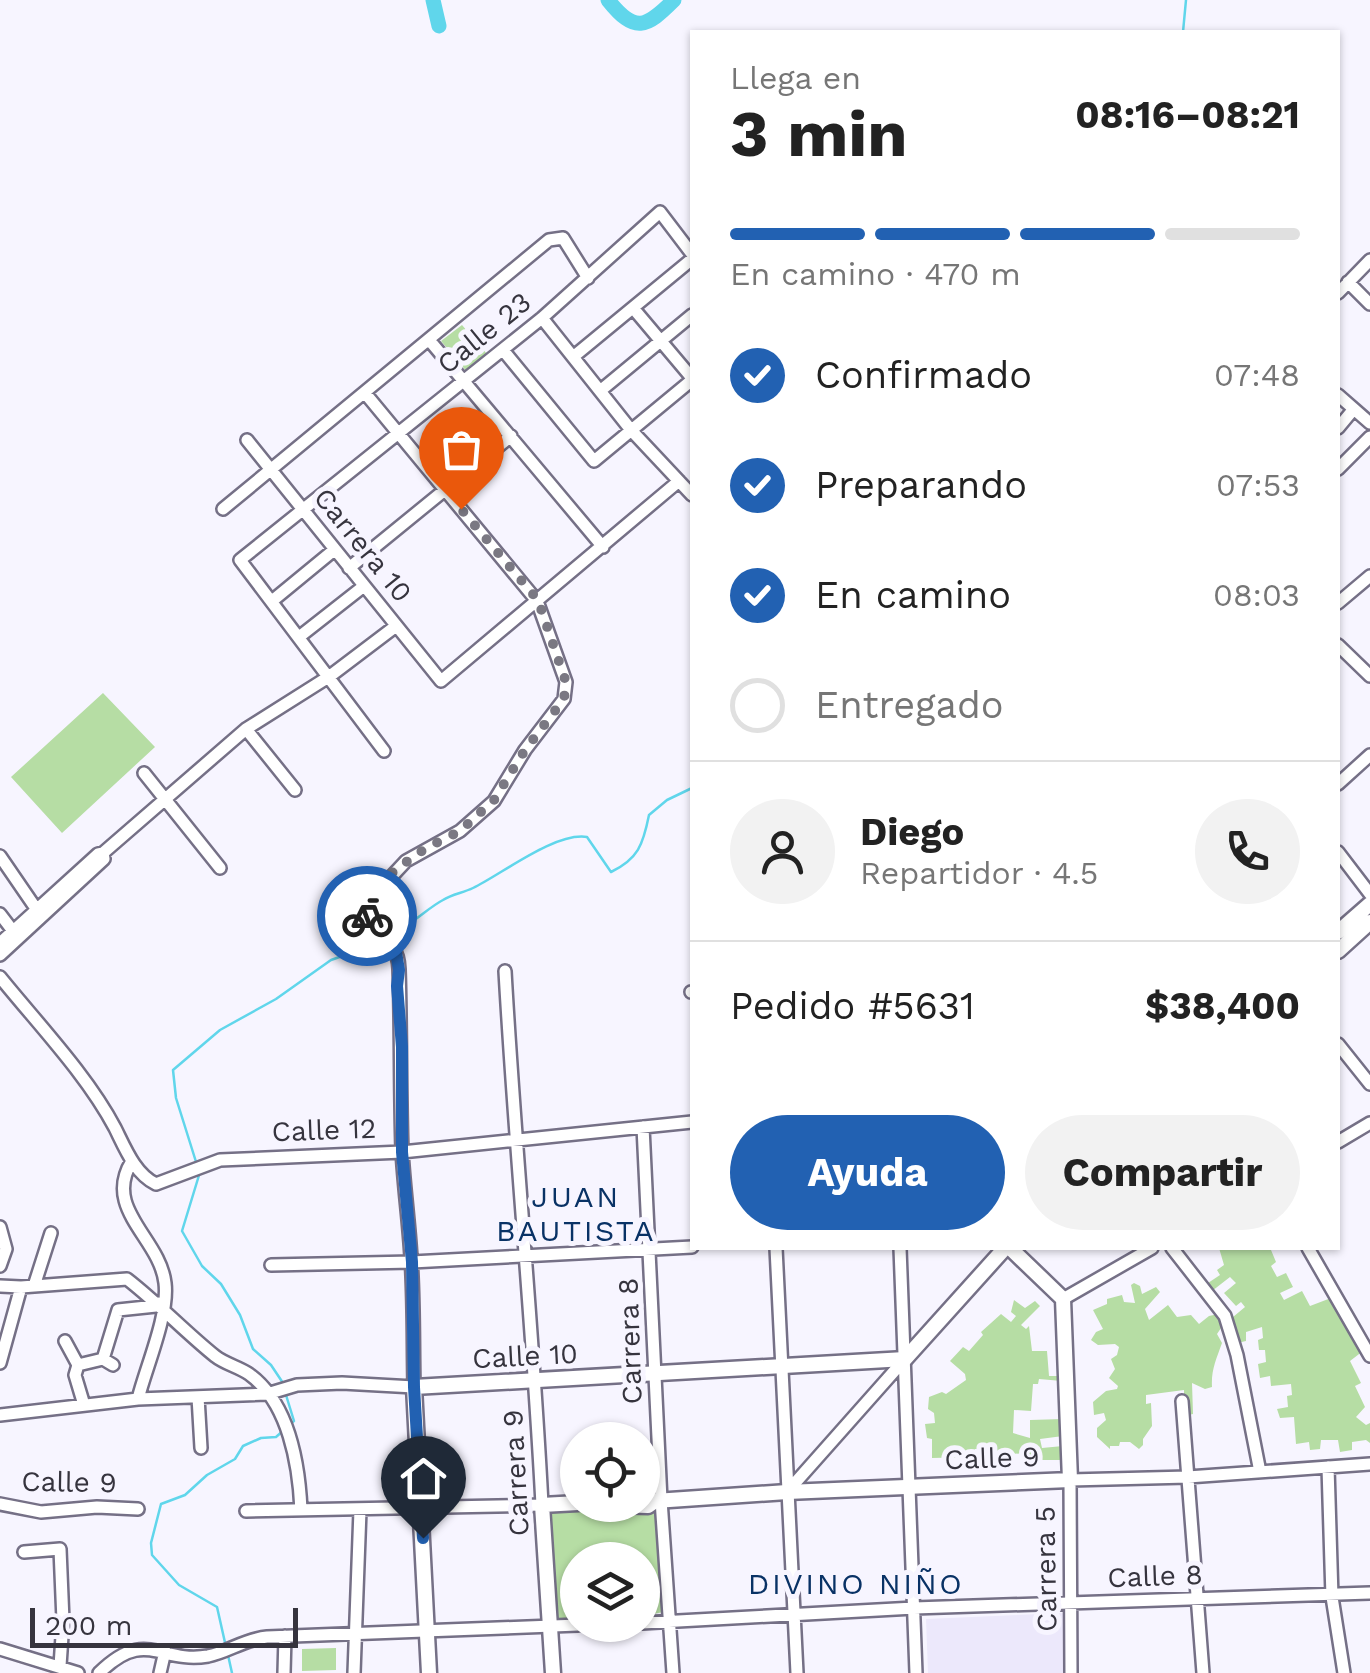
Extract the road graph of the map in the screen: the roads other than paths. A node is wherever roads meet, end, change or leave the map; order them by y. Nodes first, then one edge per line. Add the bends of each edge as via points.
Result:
1 (690, 253) edge
2 (690, 258) edge
3 (1370, 260) edge
4 (588, 278) junction
5 (1348, 282) junction
6 (1340, 291) edge
7 (1370, 304) edge
8 (633, 308) junction
9 (690, 317) edge
10 (542, 318) junction
11 (430, 341) junction
12 (661, 341) junction
13 (504, 350) junction
14 (573, 358) junction
15 (690, 377) edge
16 (465, 381) junction
17 (690, 381) edge
18 (600, 391) junction
19 (364, 393) junction
20 (1340, 397) edge
21 (1354, 410) junction
22 (1370, 424) edge
23 (1340, 426) edge
24 (631, 430) junction
25 (397, 433) junction
26 (512, 436) junction
27 (1370, 438) edge
28 (246, 440) dead end
29 (1340, 467) edge
30 (271, 470) junction
31 (679, 481) junction
32 (445, 490) junction
33 (690, 493) edge
34 (223, 509) dead end
35 (302, 510) junction
36 (603, 547) junction
37 (334, 550) junction
38 (349, 568) junction
39 (1370, 576) edge
40 (364, 586) junction
41 (538, 600) junction
42 (272, 601) junction
43 (1340, 601) edge
44 (396, 626) junction
45 (299, 637) junction
46 (1340, 647) edge
47 (330, 676) junction
48 (1370, 676) edge
49 (246, 730) junction
50 (384, 751) dead end
51 (1370, 755) edge
52 (144, 774) dead end
53 (1340, 782) edge
54 (294, 790) dead end
55 (164, 798) junction
56 (103, 853) junction
57 (1340, 855) edge
58 (0, 856) edge
59 (220, 868) dead end
60 (1370, 894) edge
61 (1370, 904) edge
62 (37, 910) junction
63 (0, 914) edge
64 (1370, 922) edge
65 (1340, 930) edge
66 (13, 932) junction
67 (0, 944) edge
68 (1340, 949) edge
69 (0, 955) edge
70 (505, 970) dead end
71 (0, 977) edge
72 (1340, 1046) edge
73 (1370, 1084) edge
74 (690, 1122) edge
75 (1370, 1124) edge
76 (643, 1126) junction
77 (1340, 1141) edge
78 (514, 1142) junction
79 (402, 1152) junction
80 (132, 1161) junction
81 (0, 1230) edge
82 (52, 1233) dead end
83 (690, 1247) edge
84 (651, 1249) junction
85 (776, 1250) edge
86 (900, 1250) edge
87 (1006, 1250) edge
88 (1010, 1250) edge
89 (1148, 1250) edge
90 (1174, 1250) edge
91 (1309, 1250) edge
92 (527, 1255) junction
93 (412, 1262) junction
94 (271, 1265) dead end
95 (0, 1266) edge
96 (0, 1286) edge
97 (27, 1287) junction
98 (1063, 1298) junction
99 (161, 1305) junction
100 (65, 1341) dead end
101 (1370, 1356) edge
102 (904, 1359) junction
103 (0, 1363) edge
104 (78, 1366) junction
105 (782, 1367) junction
106 (656, 1374) junction
107 (536, 1380) junction
108 (414, 1387) junction
109 (267, 1394) junction
110 (198, 1397) junction
111 (138, 1399) junction
112 (1182, 1401) dead end
113 (84, 1405) junction
114 (0, 1415) edge
115 (201, 1448) dead end
116 (1370, 1464) edge
117 (1328, 1467) junction
118 (1260, 1472) junction
119 (1188, 1477) junction
120 (1070, 1480) junction
121 (910, 1487) junction
122 (787, 1492) junction
123 (661, 1500) junction
124 (0, 1504) edge
125 (560, 1504) edge
126 (542, 1505) junction
127 (422, 1508) junction
128 (138, 1509) dead end
129 (301, 1510) junction
130 (360, 1510) junction
131 (246, 1511) dead end
132 (24, 1552) dead end
133 (1370, 1593) edge
134 (1332, 1597) junction
135 (1199, 1598) junction
136 (1072, 1604) junction
137 (914, 1608) junction
138 (794, 1613) junction
139 (660, 1623) edge
140 (670, 1623) junction
141 (550, 1625) junction
142 (560, 1625) edge
143 (426, 1630) junction
144 (355, 1633) junction
145 (285, 1636) junction
146 (0, 1649) edge
147 (165, 1651) junction
148 (60, 1666) junction
149 (78, 1673) edge
150 (99, 1673) edge
151 (160, 1673) edge
152 (284, 1673) edge
153 (354, 1673) edge
154 (429, 1673) edge
155 (552, 1673) edge
156 (673, 1673) edge
157 (797, 1673) edge
158 (916, 1673) edge
159 (1071, 1673) edge
160 (1203, 1673) edge
161 (1344, 1673) edge

1 - 4 street, Calle 23 via 660,212
2 - 8 street
3 - 5 street
4 - 10 street, Calle 23
4 - 11 street via 563,238 548,240
5 - 6 street
5 - 7 street
8 - 12 street
8 - 14 street
9 - 12 street
10 - 13 street, Calle 23
10 - 14 street
11 - 16 street
11 - 19 street
12 - 15 street
12 - 18 street
13 - 16 street, Calle 23
13 - 24 street via 594,461
14 - 18 street
16 - 25 street, Calle 23
16 - 26 street
17 - 24 street
18 - 24 street
19 - 25 street
19 - 30 street
20 - 21 street
21 - 22 street
21 - 23 street
24 - 31 street
25 - 32 street
25 - 35 street, Calle 23
26 - 32 street
26 - 36 street
27 - 29 street
28 - 30 street, Carrera 10
30 - 34 street
30 - 35 street, Carrera 10
31 - 33 street
31 - 36 street
32 - 38 street
32 - 41 street
35 - 37 street, Carrera 10
35 - 42 street, Calle 23 via 240,560
36 - 41 street
37 - 38 street, Carrera 10
37 - 42 street
38 - 40 street, Carrera 10
39 - 43 street
40 - 44 street, Carrera 10
40 - 45 street
41 - 44 street, Carrera 10 via 441,681
41 - 79 street via 566,682 564,699 483,812 406,861 365,905 368,920 395,946
42 - 45 street
44 - 47 street
45 - 47 street
46 - 48 street
47 - 49 street
47 - 50 street
49 - 54 street
49 - 55 street
51 - 53 street
52 - 55 street
55 - 56 street
55 - 59 street
56 - 62 street
56 - 69 street via 104,860
57 - 60 street
58 - 62 street
61 - 65 main road
62 - 66 street
63 - 66 street
64 - 68 main road
66 - 67 street
70 - 78 street, Carrera 9
71 - 80 street via 112,1121
72 - 73 street
74 - 76 street, Calle 12
75 - 77 street
76 - 78 street, Calle 12
76 - 84 street, Carrera 8
78 - 79 street, Calle 12
78 - 92 street, Carrera 9
79 - 80 street, Calle 12 via 205,1163 156,1184
79 - 93 street
80 - 99 street via 122,1194 159,1262
81 - 95 street via 6,1248
82 - 97 street
83 - 84 street
84 - 92 street
84 - 106 street, Carrera 8
85 - 105 street
86 - 102 street
87 - 102 main road
88 - 98 main road
89 - 98 street
90 - 118 street via 1225,1316
91 - 101 street
92 - 93 street
92 - 107 street, Carrera 9
93 - 94 street
93 - 108 street
96 - 97 street
97 - 99 street via 126,1279
97 - 103 street
98 - 120 main road, Carrera 5
99 - 104 street via 118,1310 108,1362
99 - 109 street
99 - 111 street
100 - 104 street
102 - 105 main road, Calle 10
102 - 121 street
102 - 122 street
104 - 113 street
105 - 106 main road, Calle 10
105 - 122 street
106 - 107 main road, Calle 10
106 - 123 street, Carrera 8
107 - 108 main road, Calle 10
107 - 126 street, Carrera 9
108 - 109 street, Calle 10 via 297,1385
108 - 127 main road
109 - 110 street, Calle 10
109 - 129 street via 292,1446
110 - 111 street, Calle 10
110 - 115 street
111 - 113 street, Calle 10
112 - 119 street
113 - 114 street, Calle 10
116 - 117 street, Calle 9
117 - 118 street, Calle 9
117 - 134 street
118 - 119 street, Calle 9
119 - 120 street, Calle 9
119 - 135 street
120 - 121 main road, Calle 9
120 - 136 street, Carrera 5
121 - 122 main road, Calle 9
121 - 137 street
122 - 123 main road, Calle 9
122 - 138 street
123 - 140 street, Carrera 8
124 - 128 street, Calle 9 via 41,1512
125 - 126 main road
126 - 127 street
126 - 141 main road, Carrera 9
127 - 130 street
127 - 143 main road
129 - 130 street
129 - 131 street
130 - 144 street
132 - 148 street via 60,1549
133 - 134 street, Calle 8
134 - 135 street, Calle 8
134 - 161 street
135 - 136 street, Calle 8
135 - 160 street
136 - 137 street, Calle 8
136 - 159 street, Carrera 5
137 - 138 street, Calle 8
137 - 158 street
138 - 140 street, Calle 8
138 - 157 street
139 - 140 street, Calle 8
140 - 156 street, Carrera 8
141 - 142 street
141 - 143 street
141 - 155 main road, Carrera 9
143 - 144 street
143 - 154 main road
144 - 145 street
144 - 153 street
145 - 147 street via 252,1638 210,1656
145 - 152 street
146 - 148 street
147 - 150 street via 122,1652
147 - 151 street
148 - 149 street

